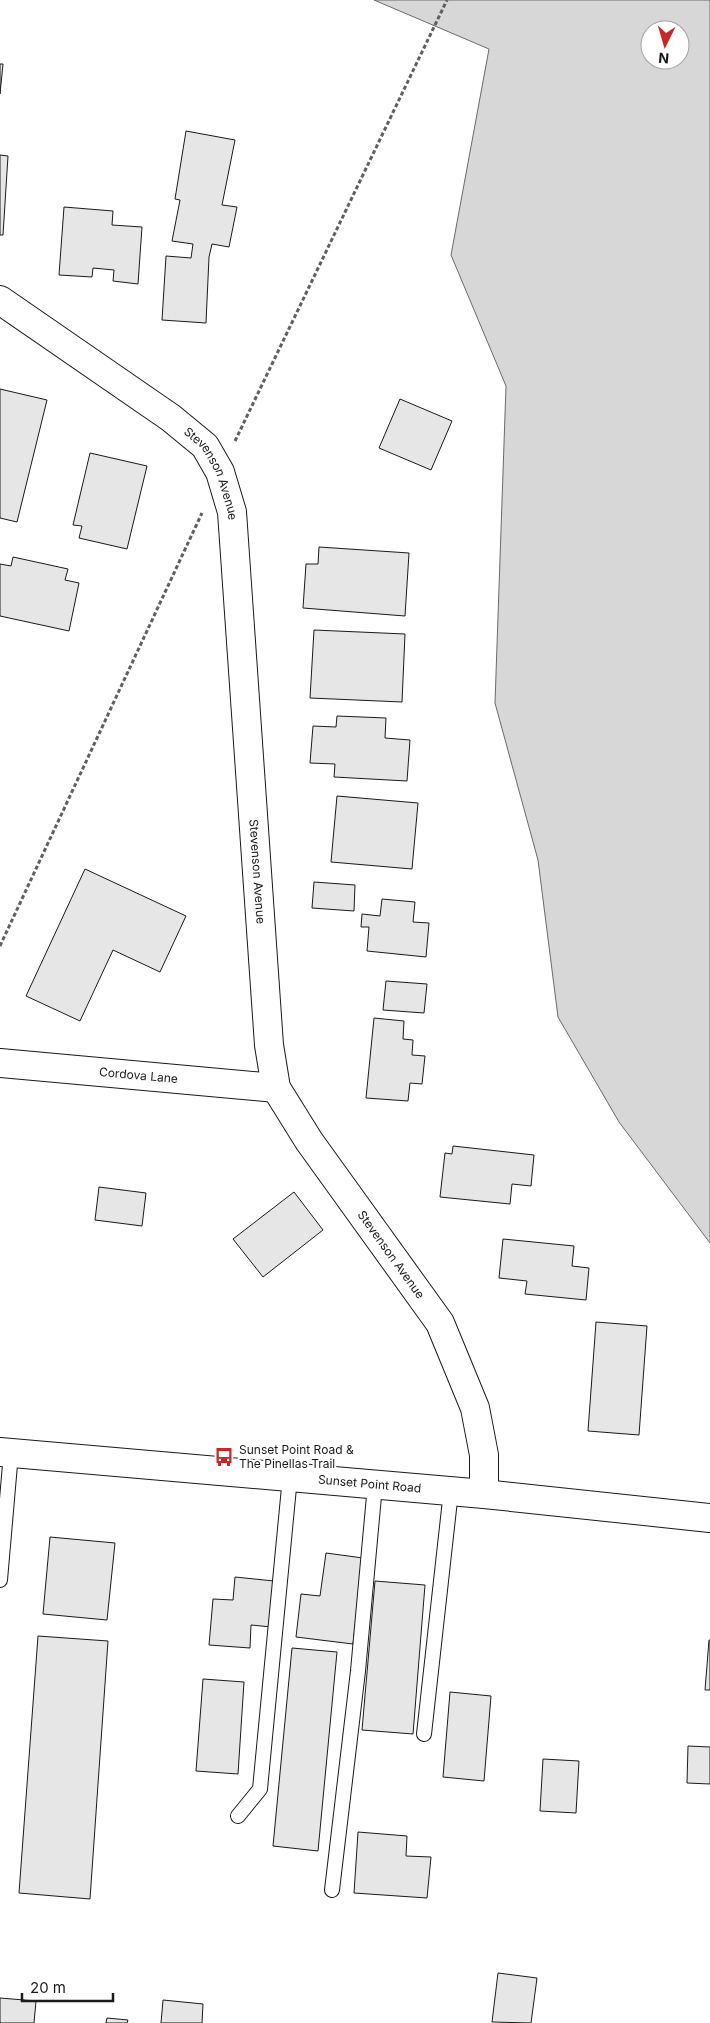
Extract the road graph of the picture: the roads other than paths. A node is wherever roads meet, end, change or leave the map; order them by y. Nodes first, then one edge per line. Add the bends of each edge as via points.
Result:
1 (0, 300) edge
2 (0, 1064) edge
3 (276, 1088) junction
4 (6, 1452) edge
5 (290, 1477) junction
6 (374, 1485) junction
7 (451, 1491) junction
8 (484, 1494) junction
9 (710, 1518) edge
10 (0, 1580) edge
11 (424, 1734) dead end
12 (238, 1816) dead end
13 (332, 1890) dead end

1 - 3 street, Stevenson Avenue via 170,418 205,446 220,472 232,512 269,1045
2 - 3 street, Cordova Lane
3 - 8 street, Stevenson Avenue via 309,1141 440,1324 475,1408 484,1456
4 - 5 street, Sunset Point Road
4 - 10 lane
5 - 6 street, Sunset Point Road
5 - 12 lane via 260,1789
6 - 7 street, Sunset Point Road
6 - 13 lane via 358,1671
7 - 8 street, Sunset Point Road
7 - 11 lane
8 - 9 street, Sunset Point Road

